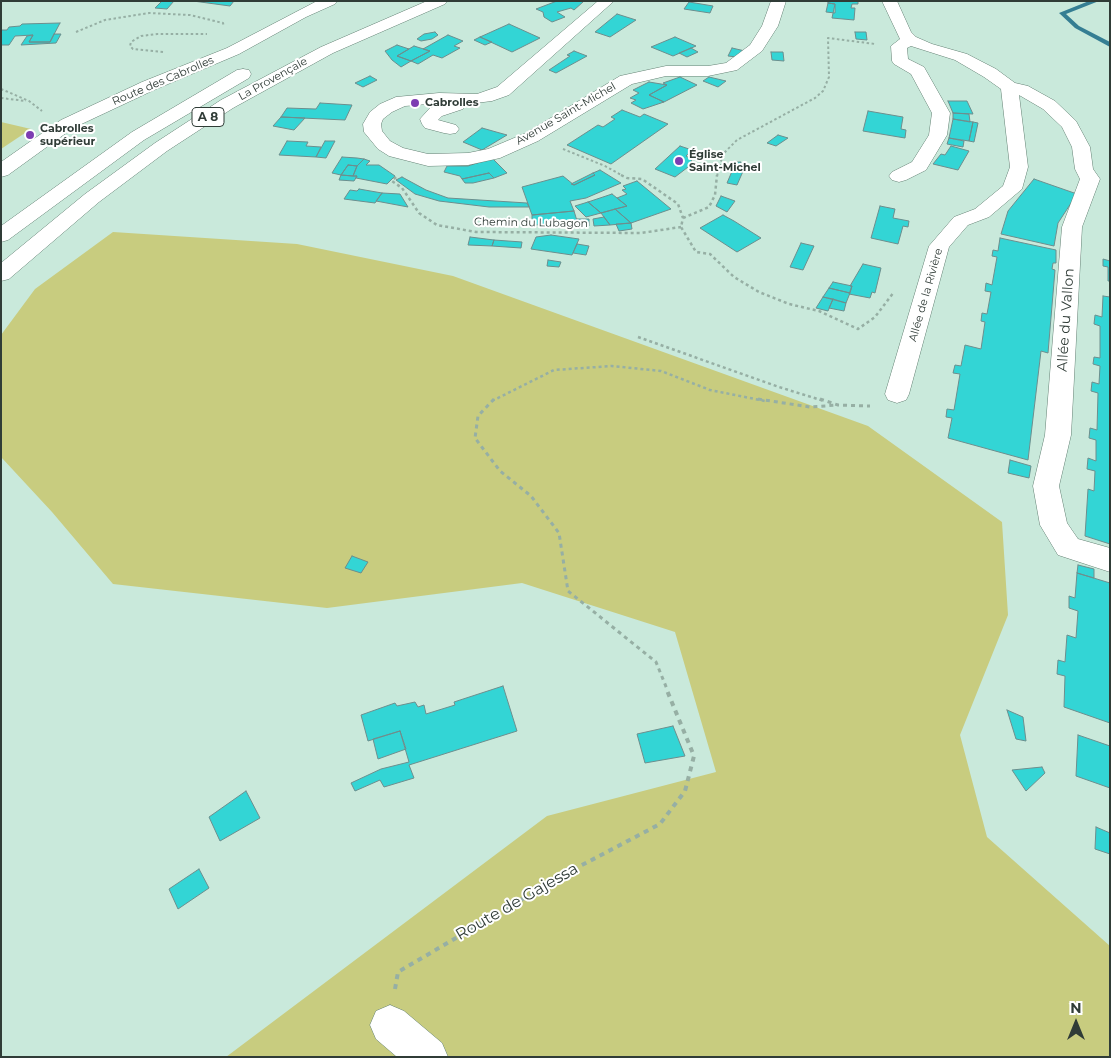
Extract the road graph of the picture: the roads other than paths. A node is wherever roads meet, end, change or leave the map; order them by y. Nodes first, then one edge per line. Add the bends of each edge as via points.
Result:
1 (330, 1) edge
2 (401, 1) edge
3 (440, 1) edge
4 (606, 1) edge
5 (779, 1) edge
6 (889, 1) edge
7 (907, 37) junction
8 (314, 38) dead end
9 (256, 67) dead end
10 (1009, 88) junction
11 (461, 100) junction
12 (450, 129) dead end
13 (1, 171) edge
14 (899, 176) dead end
15 (1, 236) edge
16 (1, 274) edge
17 (897, 394) road end
18 (1110, 560) edge
19 (390, 1025) road end
20 (428, 1057) edge

1 - 13 main road, Route des Cabrolles via 213,60 67,124
2 - 8 main road, La Provençale
3 - 16 main road, La Provençale / A 8 via 327,50 219,109 107,187
4 - 11 main road, Avenue Saint-Michel via 504,91
5 - 11 main road, Avenue Saint-Michel via 770,26 756,48 731,67 666,72 626,80 532,136 493,154 468,159 420,159 396,152 384,145 373,132 376,116 402,101
6 - 7 main road
7 - 10 main road via 926,47 961,57
7 - 14 main road via 898,46 900,61 918,71 940,113 938,135 919,166
9 - 15 main road, La Provençale / A 8 via 138,136
10 - 17 main road, Allée de la Rivière via 1020,167 1012,189 982,213 961,221 939,246
10 - 18 main road, Allée du Vallon via 1022,90 1049,105 1070,125 1081,147 1084,169 1090,179 1072,227 1058,435 1046,486 1054,525 1068,547
11 - 12 main road via 429,119 431,124
19 - 20 main road

